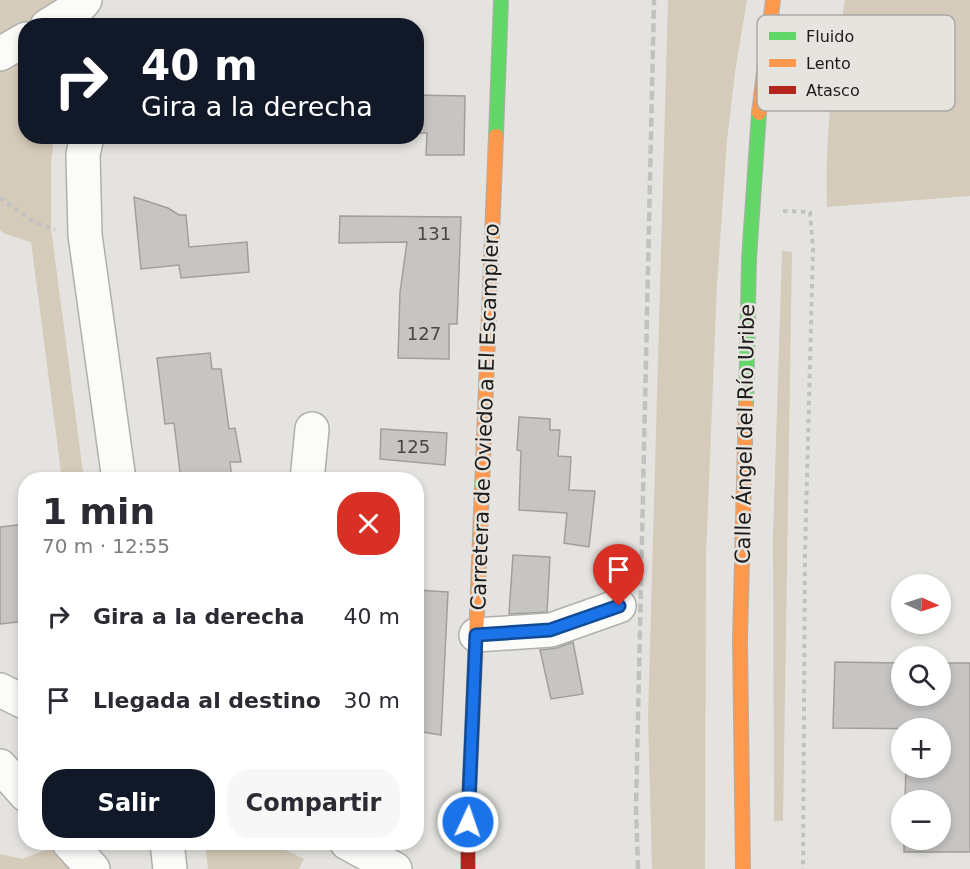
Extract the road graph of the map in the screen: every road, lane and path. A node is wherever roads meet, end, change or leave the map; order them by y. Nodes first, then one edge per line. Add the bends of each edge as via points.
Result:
1 (501, 0) edge
2 (773, 0) edge
3 (84, 10) edge
4 (771, 15) edge
5 (66, 18) edge
6 (18, 44) edge
7 (0, 54) edge
8 (760, 111) edge
9 (85, 144) edge
10 (0, 198) edge
11 (753, 209) junction
12 (57, 230) dead end
13 (312, 429) dead end
14 (118, 472) edge
15 (308, 472) edge
16 (619, 606) dead end
17 (476, 635) junction
18 (0, 690) edge
19 (18, 699) edge
20 (0, 766) edge
21 (18, 786) edge
22 (75, 850) edge
23 (168, 850) edge
24 (361, 850) edge
25 (93, 869) edge
26 (170, 869) edge
27 (395, 869) edge
28 (468, 869) edge
29 (742, 869) edge
30 (803, 869) edge

1 - 17 street, Carretera de Oviedo a El Escamplero
2 - 4 street, Calle Ángel del Río Uribe
3 - 5 street
6 - 7 street
8 - 11 street, Calle Ángel del Río Uribe
9 - 14 street via 85,235
10 - 12 path via 34,222
11 - 29 street, Calle Ángel del Río Uribe via 740,640
11 - 30 path via 810,212 813,249 805,553
13 - 15 street
16 - 17 street via 583,627
17 - 28 street, Carretera de Oviedo a El Escamplero
18 - 19 street
20 - 21 street
22 - 25 street
23 - 26 street
24 - 27 street

